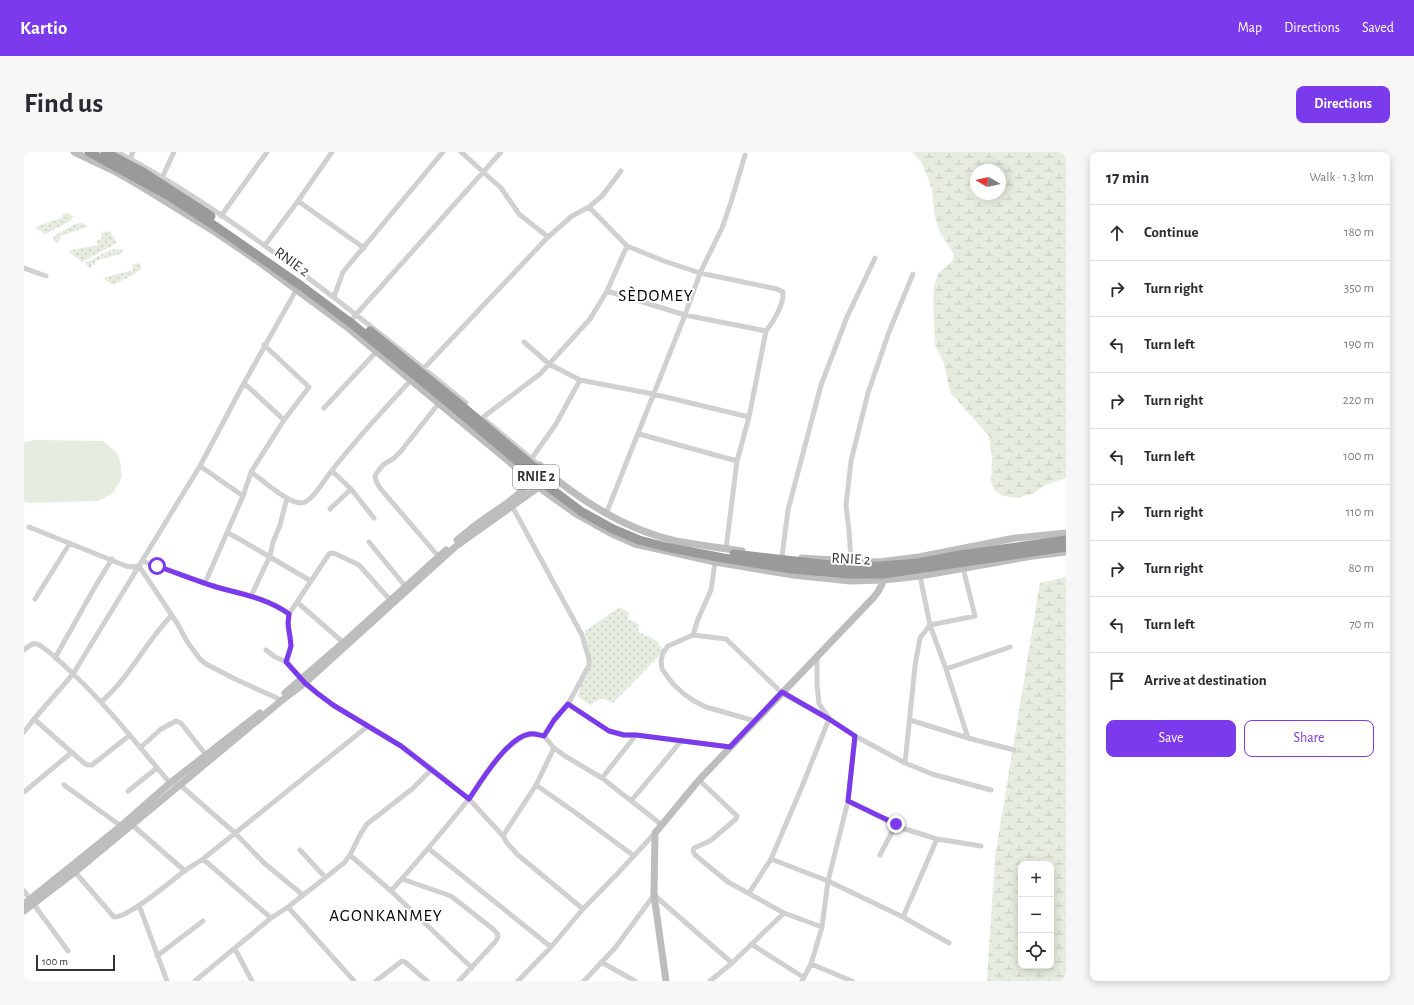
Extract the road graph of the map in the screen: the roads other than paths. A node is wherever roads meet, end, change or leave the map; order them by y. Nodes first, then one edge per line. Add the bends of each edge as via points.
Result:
1 (74, 152) edge
2 (89, 152) edge
3 (105, 152) edge
4 (117, 152) edge
5 (133, 152) edge
6 (174, 152) edge
7 (267, 152) edge
8 (332, 152) edge
9 (443, 152) edge
10 (461, 152) edge
11 (501, 152) edge
12 (745, 155) dead end
13 (130, 159) junction
14 (483, 171) junction
15 (622, 171) dead end
16 (162, 178) junction
17 (298, 201) junction
18 (590, 207) junction
19 (221, 216) junction
20 (548, 238) junction
21 (265, 245) junction
22 (627, 246) junction
23 (364, 248) junction
24 (875, 258) dead end
25 (24, 268) edge
26 (700, 273) junction
27 (912, 274) dead end
28 (46, 276) dead end
29 (298, 287) junction
30 (607, 291) junction
31 (334, 298) junction
32 (354, 315) junction
33 (685, 315) junction
34 (766, 331) junction
35 (524, 342) dead end
36 (264, 345) junction
37 (376, 352) junction
38 (549, 364) junction
39 (424, 368) junction
40 (411, 380) junction
41 (580, 380) junction
42 (244, 383) junction
43 (654, 394) junction
44 (439, 403) junction
45 (324, 408) dead end
46 (749, 417) junction
47 (482, 418) junction
48 (284, 420) junction
49 (639, 434) junction
50 (532, 458) junction
51 (737, 461) junction
52 (200, 466) junction
53 (332, 471) junction
54 (251, 472) junction
55 (540, 476) junction
56 (350, 489) junction
57 (243, 496) junction
58 (287, 498) junction
59 (512, 506) junction
60 (330, 509) dead end
61 (606, 514) junction
62 (374, 518) dead end
63 (29, 527) dead end
64 (227, 532) junction
65 (1066, 532) edge
66 (1066, 540) edge
67 (369, 542) dead end
68 (70, 543) junction
69 (1066, 547) edge
70 (726, 549) junction
71 (1066, 552) edge
72 (270, 556) junction
73 (438, 556) junction
74 (782, 556) junction
75 (112, 559) junction
76 (142, 561) junction
77 (851, 561) junction
78 (715, 562) junction
79 (139, 566) junction
80 (963, 568) junction
81 (883, 573) junction
82 (920, 576) junction
83 (311, 581) junction
84 (205, 583) junction
85 (405, 586) junction
86 (251, 596) junction
87 (35, 598) dead end
88 (297, 602) junction
89 (392, 602) junction
90 (289, 614) junction
91 (172, 616) junction
92 (930, 625) junction
93 (693, 635) junction
94 (345, 644) junction
95 (1010, 647) dead end
96 (24, 650) edge
97 (266, 650) dead end
98 (817, 657) junction
99 (55, 658) junction
100 (286, 662) junction
101 (946, 669) junction
102 (73, 674) junction
103 (304, 681) junction
104 (782, 692) junction
105 (278, 698) junction
106 (101, 702) junction
107 (568, 704) junction
108 (34, 719) junction
109 (829, 719) junction
110 (910, 720) junction
111 (755, 721) junction
112 (368, 726) junction
113 (245, 728) junction
114 (24, 732) edge
115 (130, 735) junction
116 (636, 735) junction
117 (544, 736) junction
118 (855, 736) junction
119 (968, 738) junction
120 (682, 740) junction
121 (730, 747) junction
122 (140, 748) junction
123 (554, 748) junction
124 (1014, 750) dead end
125 (71, 753) junction
126 (206, 755) junction
127 (904, 763) junction
128 (157, 768) junction
129 (432, 769) junction
130 (602, 778) junction
131 (699, 780) junction
132 (170, 783) junction
133 (64, 785) dead end
134 (180, 785) junction
135 (536, 785) junction
136 (991, 790) dead end
137 (128, 791) dead end
138 (24, 792) edge
139 (469, 799) junction
140 (632, 801) junction
141 (848, 801) junction
142 (131, 824) junction
143 (662, 824) junction
144 (896, 824) junction
145 (121, 826) junction
146 (236, 833) junction
147 (655, 833) junction
148 (503, 836) junction
149 (937, 839) junction
150 (981, 846) dead end
151 (428, 849) junction
152 (300, 850) dead end
153 (350, 855) junction
154 (880, 855) dead end
155 (634, 856) junction
156 (204, 858) junction
157 (771, 859) junction
158 (185, 871) junction
159 (75, 872) junction
160 (326, 877) junction
161 (402, 880) junction
162 (828, 881) junction
163 (24, 891) edge
164 (391, 891) junction
165 (749, 893) junction
166 (303, 895) junction
167 (654, 895) junction
168 (32, 901) junction
169 (24, 904) edge
170 (139, 905) junction
171 (288, 907) junction
172 (583, 909) junction
173 (24, 911) edge
174 (784, 913) junction
175 (903, 917) junction
176 (271, 918) junction
177 (203, 921) dead end
178 (822, 926) junction
179 (949, 943) dead end
180 (751, 944) junction
181 (551, 947) junction
182 (236, 949) junction
183 (68, 951) dead end
184 (157, 956) junction
185 (601, 962) junction
186 (732, 963) junction
187 (811, 964) junction
188 (472, 968) junction
189 (803, 979) edge
190 (167, 981) edge
191 (195, 981) edge
192 (252, 981) edge
193 (354, 981) edge
194 (376, 981) edge
195 (427, 981) edge
196 (458, 981) edge
197 (518, 981) edge
198 (584, 981) edge
199 (635, 981) edge
200 (666, 981) edge
201 (710, 981) edge
202 (852, 981) edge

1 - 29 main road via 114,171 177,208
2 - 29 highway, RNIE 2 / RNIE 2 via 169,196 215,226
3 - 32 highway, RNIE 2 / RNIE 2 via 182,197
4 - 13 street
5 - 13 street
6 - 16 street
7 - 19 street
8 - 17 street
9 - 23 street
10 - 14 street
11 - 14 street
12 - 26 street via 722,228
13 - 16 street
14 - 20 street via 501,188 519,214
14 - 32 street
15 - 18 street
16 - 19 street
17 - 21 street
17 - 23 street
18 - 20 street via 572,216
18 - 22 street
19 - 21 street
20 - 39 street
21 - 31 street
22 - 26 street via 664,262
22 - 30 street
23 - 31 street via 343,272
24 - 74 street via 847,317 821,385 788,510
25 - 28 street
26 - 33 street
26 - 34 street via 783,292 773,324
27 - 77 street via 868,393 851,461 846,505
29 - 36 street
29 - 37 main road
29 - 55 highway, RNIE 2 / RNIE 2 via 350,323
30 - 33 street
30 - 38 street via 590,319
31 - 32 street
32 - 39 street
32 - 55 highway, RNIE 2 / RNIE 2
33 - 34 street
33 - 43 street
34 - 46 street
35 - 38 street
36 - 42 street
36 - 48 street via 309,387
37 - 40 main road
37 - 45 street
38 - 41 street
38 - 47 street via 540,374
39 - 47 street
40 - 44 main road
40 - 53 street
41 - 43 street
41 - 50 street via 556,424
42 - 48 street
42 - 52 street
43 - 46 street
43 - 49 street
44 - 55 main road via 513,465
44 - 73 street via 401,451 384,464 376,476 380,488
46 - 51 street
47 - 50 street
48 - 54 street
49 - 51 street
49 - 61 street
50 - 55 street
51 - 70 street
52 - 57 street
52 - 76 street
53 - 56 street
53 - 58 street via 304,503
54 - 57 street
54 - 58 street
55 - 59 main road
55 - 61 main road
55 - 73 main road
55 - 78 main road via 576,514 610,534 635,544
55 - 81 highway, RNIE 2 / RNIE 2 via 582,512 639,540 763,565 850,574
56 - 60 street
56 - 62 street
57 - 64 street
58 - 72 street
59 - 89 main road via 455,548
59 - 107 street via 582,635 586,648 589,665
61 - 70 main road via 643,531
63 - 68 street
64 - 72 street
64 - 84 street
65 - 77 main road via 1015,538 919,557 879,562
66 - 81 highway, RNIE 2 / RNIE 2 via 960,555
67 - 85 street
68 - 75 street
68 - 87 street
69 - 81 highway, RNIE 2 / RNIE 2
70 - 74 main road
71 - 80 main road
72 - 83 street
72 - 86 street
73 - 85 main road
74 - 77 main road
75 - 79 street via 126,566
75 - 99 street
76 - 79 street
76 - 84 street
78 - 81 main road via 843,580
78 - 93 street via 711,590
79 - 91 street
79 - 102 street
80 - 82 main road
80 - 92 street via 975,616
81 - 82 main road
81 - 98 main road via 880,590
82 - 92 street
83 - 88 street
83 - 89 street via 327,556 332,553 359,565
84 - 86 street
85 - 89 main road
86 - 90 street via 266,600
88 - 90 street
88 - 94 street
89 - 94 main road
90 - 100 street via 291,646
91 - 105 street via 200,659 206,664
91 - 106 street
92 - 101 street
92 - 110 street via 920,638
93 - 104 street via 726,639
93 - 111 street via 668,646 663,653 662,669 673,684 694,701
94 - 103 main road
95 - 101 street
96 - 99 street via 38,644
97 - 100 street
98 - 104 main road
98 - 109 street via 820,704
99 - 102 street
100 - 103 street
101 - 119 street
102 - 106 street
102 - 108 street
103 - 105 main road
103 - 112 street via 333,705
103 - 113 main road
104 - 109 street
104 - 111 main road
105 - 113 main road
106 - 115 street
107 - 116 street via 609,731
107 - 117 street
108 - 114 street
108 - 125 street
109 - 118 street
109 - 157 street
110 - 119 street
110 - 127 street
111 - 121 main road
112 - 129 street via 384,734
112 - 146 street
113 - 126 main road
113 - 134 main road
115 - 122 street
115 - 125 street via 92,764 84,763
116 - 120 street
116 - 130 street
117 - 123 street
117 - 139 street via 530,734 505,750
118 - 127 street
118 - 141 street
119 - 124 street
120 - 121 street
120 - 140 street
121 - 131 main road
122 - 126 street via 161,729 176,721 181,723
122 - 128 street
123 - 130 street
123 - 135 street
125 - 138 street
126 - 132 main road
127 - 136 street via 932,774
128 - 132 street
128 - 137 street
129 - 139 street
129 - 153 street via 412,789 367,824
130 - 140 street
131 - 143 main road
131 - 165 street via 737,816 710,841 694,848 693,851 719,875
132 - 134 street
132 - 145 main road
133 - 145 street
134 - 142 main road
134 - 146 street
135 - 148 street
135 - 155 street
139 - 148 street
139 - 151 street
140 - 143 street
141 - 144 street
141 - 162 street
142 - 158 street
142 - 159 main road
143 - 147 main road
144 - 149 street
144 - 154 street
145 - 168 main road
146 - 156 street
146 - 166 street via 264,863
147 - 155 street
147 - 167 main road
148 - 172 street via 518,855
149 - 150 street
149 - 175 street
151 - 161 street
151 - 181 street
152 - 160 street
153 - 160 street
153 - 164 street
155 - 172 street
156 - 158 street
156 - 176 street
157 - 162 street
157 - 165 street
158 - 170 street
159 - 168 main road
159 - 170 street via 114,917
160 - 166 street
161 - 164 street
161 - 188 street via 451,896 496,932 499,938
162 - 175 street
162 - 178 street
163 - 168 street
164 - 188 street
165 - 174 street
166 - 171 street
167 - 185 street via 615,948
167 - 186 street
167 - 200 main road
168 - 169 main road
168 - 173 main road
168 - 183 street
170 - 184 street
171 - 176 street
171 - 193 street
172 - 181 street
174 - 178 street
174 - 180 street
175 - 179 street
176 - 182 street
177 - 184 street
178 - 187 street
180 - 186 street
180 - 189 street
181 - 197 street
182 - 191 street
182 - 192 street
184 - 190 street
185 - 198 street
185 - 199 street
186 - 201 street
187 - 189 street
187 - 202 street
188 - 196 street
194 - 195 street via 402,961

